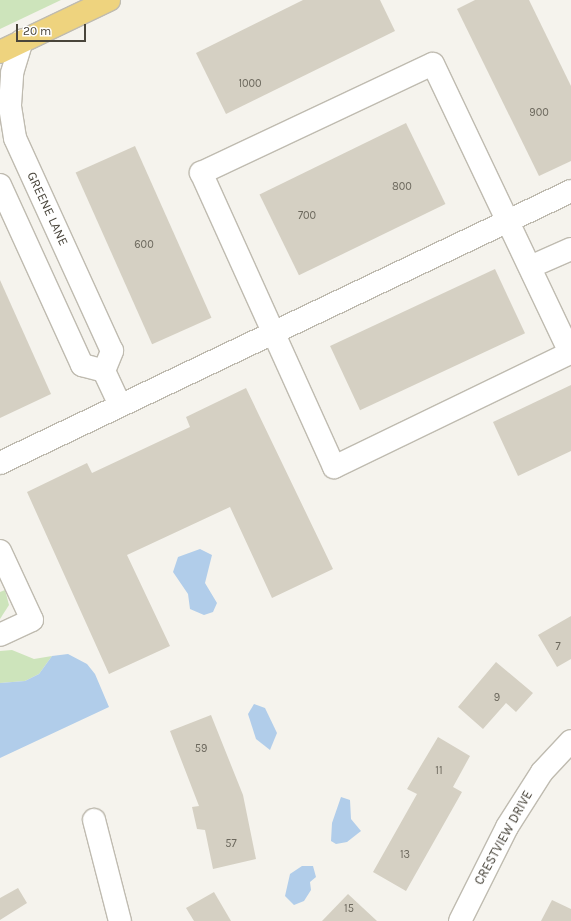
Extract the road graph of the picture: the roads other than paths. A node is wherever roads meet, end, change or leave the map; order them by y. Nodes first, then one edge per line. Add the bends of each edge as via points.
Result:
1 (109, 0) edge
2 (22, 41) junction
3 (0, 52) edge
4 (0, 186) edge
5 (571, 191) edge
6 (508, 222) junction
7 (571, 249) edge
8 (530, 267) junction
9 (273, 333) junction
10 (104, 371) junction
11 (120, 406) junction
12 (0, 462) edge
13 (0, 551) edge
14 (0, 636) edge
15 (571, 741) edge
16 (94, 820) dead end
17 (120, 921) edge
18 (460, 921) edge

1 - 2 highway
2 - 3 highway
2 - 10 street, GREENE LANE via 12,73 10,106 15,138 112,351
4 - 10 street via 82,365
5 - 6 street
6 - 8 street
6 - 9 street
6 - 9 street via 433,64 201,173
7 - 8 street
8 - 9 street via 570,353 334,466
9 - 11 street
10 - 11 street
11 - 12 street
13 - 14 street via 32,620
15 - 18 street, CRESTVIEW DRIVE via 542,772 507,827
16 - 17 street

